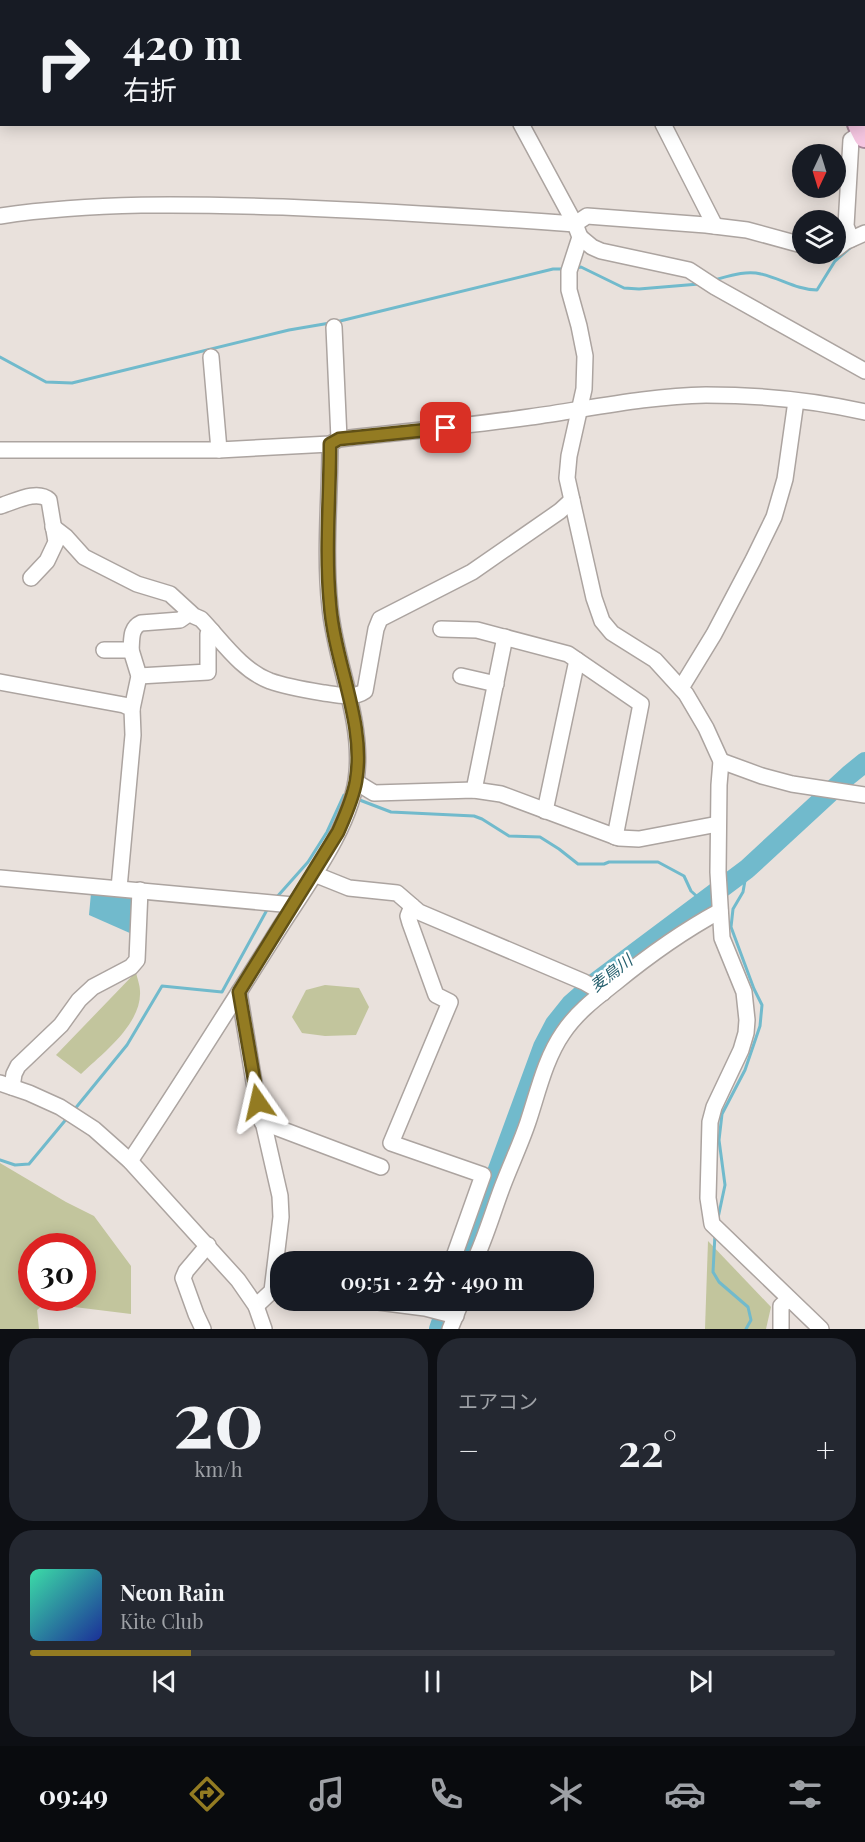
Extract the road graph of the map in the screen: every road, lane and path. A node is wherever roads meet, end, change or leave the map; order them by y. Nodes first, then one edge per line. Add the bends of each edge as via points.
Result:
1 (522, 126) edge
2 (664, 126) edge
3 (862, 131) edge
4 (0, 216) edge
5 (715, 226) junction
6 (578, 230) junction
7 (858, 236) edge
8 (792, 242) edge
9 (334, 327) dead end
10 (211, 357) dead end
11 (865, 371) edge
12 (796, 401) junction
13 (579, 410) junction
14 (865, 412) edge
15 (335, 442) junction
16 (0, 450) edge
17 (219, 450) junction
18 (572, 500) junction
19 (0, 506) edge
20 (53, 527) junction
21 (31, 578) dead end
22 (190, 613) junction
23 (441, 629) dead end
24 (212, 631) junction
25 (505, 637) junction
26 (104, 650) dead end
27 (131, 650) junction
28 (577, 660) junction
29 (139, 676) junction
30 (461, 676) dead end
31 (0, 682) edge
32 (496, 684) junction
33 (681, 688) junction
34 (349, 696) junction
35 (132, 709) junction
36 (721, 761) junction
37 (356, 782) junction
38 (474, 790) junction
39 (865, 795) edge
40 (545, 811) junction
41 (718, 824) junction
42 (615, 837) junction
43 (314, 874) junction
44 (0, 878) edge
45 (119, 888) junction
46 (140, 890) junction
47 (293, 905) junction
48 (412, 906) junction
49 (720, 910) junction
50 (239, 992) junction
51 (603, 993) junction
52 (6, 1085) edge
53 (262, 1122) junction
54 (130, 1161) junction
55 (381, 1167) dead end
56 (208, 1245) junction
57 (279, 1251) edge
58 (456, 1251) edge
59 (479, 1251) edge
60 (270, 1296) edge
61 (789, 1299) junction
62 (256, 1306) junction
63 (441, 1311) edge
64 (453, 1322) edge
65 (203, 1329) edge
66 (264, 1329) edge
67 (781, 1329) edge
68 (821, 1329) edge

1 - 6 street
2 - 5 street
3 - 7 street via 851,140 846,226
4 - 6 street via 64,208 214,205 395,212
5 - 6 street via 587,216
5 - 8 street
6 - 11 street via 601,251 689,270
6 - 13 street via 569,291 585,356
9 - 15 street
10 - 17 street
12 - 13 street via 706,395
12 - 14 street
12 - 33 street via 785,479 774,517 714,634
13 - 15 street
13 - 18 street via 567,478
15 - 17 street
15 - 34 street via 328,545 330,607
16 - 17 street
18 - 33 street via 602,621 612,633 655,660
18 - 34 street via 472,572 380,619 365,691
19 - 20 street via 44,496 49,500
20 - 21 street via 56,542
20 - 22 street via 84,557 137,584 170,594
22 - 24 street
22 - 27 street via 180,620 136,625
23 - 25 street via 477,630
24 - 29 street via 208,634 208,672
24 - 34 street via 244,665 269,681
25 - 28 street
25 - 32 street
26 - 27 street
27 - 29 street
28 - 40 street
28 - 42 street via 641,704
29 - 35 street
30 - 32 street
31 - 35 street
32 - 38 street
33 - 36 street
34 - 37 street via 357,752
35 - 45 street
36 - 39 street via 792,784
36 - 41 street
37 - 38 street via 374,793
37 - 43 street via 338,832
38 - 40 street via 501,794
40 - 42 street
41 - 42 street via 639,839
41 - 49 street
43 - 47 street
43 - 48 street via 349,888 397,893
44 - 45 street
45 - 46 street
46 - 47 street
46 - 52 street via 137,960 79,1000 61,1025 18,1065
47 - 50 street
48 - 51 street
48 - 58 street via 408,916 436,995 450,1002 391,1143 483,1175
49 - 51 street via 692,926
49 - 61 street via 722,938 744,992 747,1020 741,1050 710,1122 708,1198 712,1224
50 - 53 street
50 - 54 street
51 - 59 street via 581,1010 561,1035
52 - 54 street via 43,1098 77,1117
53 - 55 street
53 - 57 street via 280,1196
54 - 56 street
56 - 62 street
56 - 65 street via 183,1278
60 - 62 street
61 - 67 street via 781,1306
61 - 68 street
62 - 66 street
63 - 64 street

